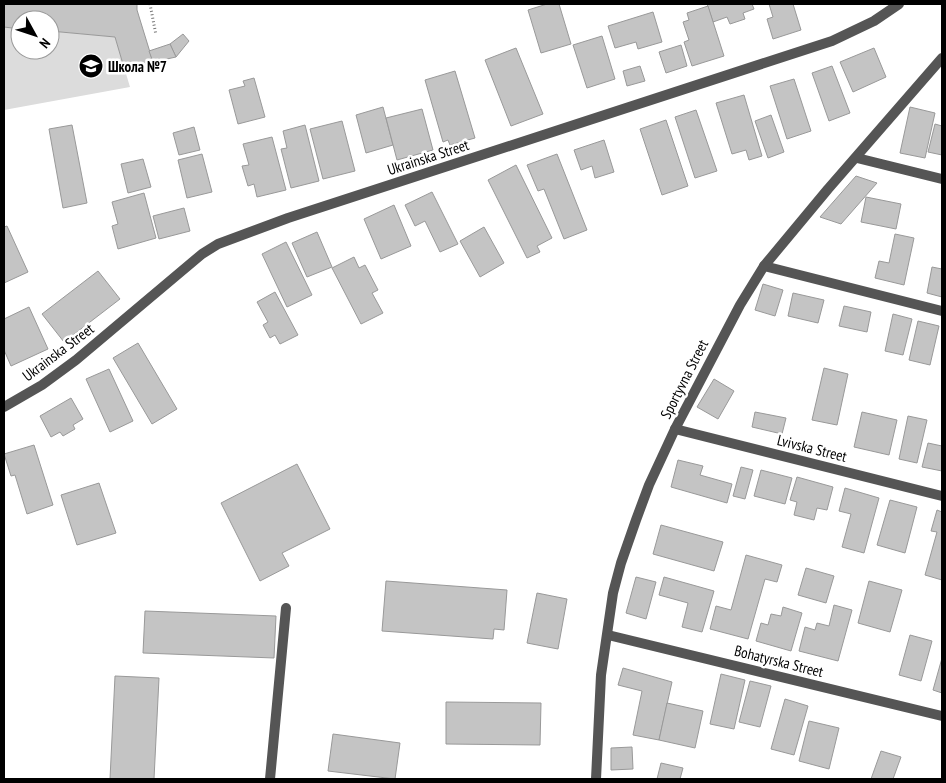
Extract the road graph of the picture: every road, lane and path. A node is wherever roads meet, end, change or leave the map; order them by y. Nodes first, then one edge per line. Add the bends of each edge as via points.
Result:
1 (150, 4) edge
2 (899, 4) edge
3 (156, 35) dead end
4 (942, 58) edge
5 (857, 158) junction
6 (942, 179) edge
7 (764, 266) junction
8 (942, 311) edge
9 (4, 407) edge
10 (675, 429) junction
11 (942, 496) edge
12 (286, 608) dead end
13 (608, 635) junction
14 (942, 716) edge
15 (270, 779) edge
16 (596, 779) edge

1 - 3 path
2 - 9 street, Ukrainska Street via 874,21 832,41 288,218 218,244 76,360
4 - 5 street, Sportyvna Street
5 - 6 street
5 - 7 street, Sportyvna Street
7 - 8 street
7 - 10 street, Sportyvna Street via 735,313
10 - 11 street, Lvivska Street
10 - 13 street, Sportyvna Street via 649,485 621,563
12 - 15 street
13 - 14 street, Bohatyrska Street
13 - 16 street, Sportyvna Street via 601,675

